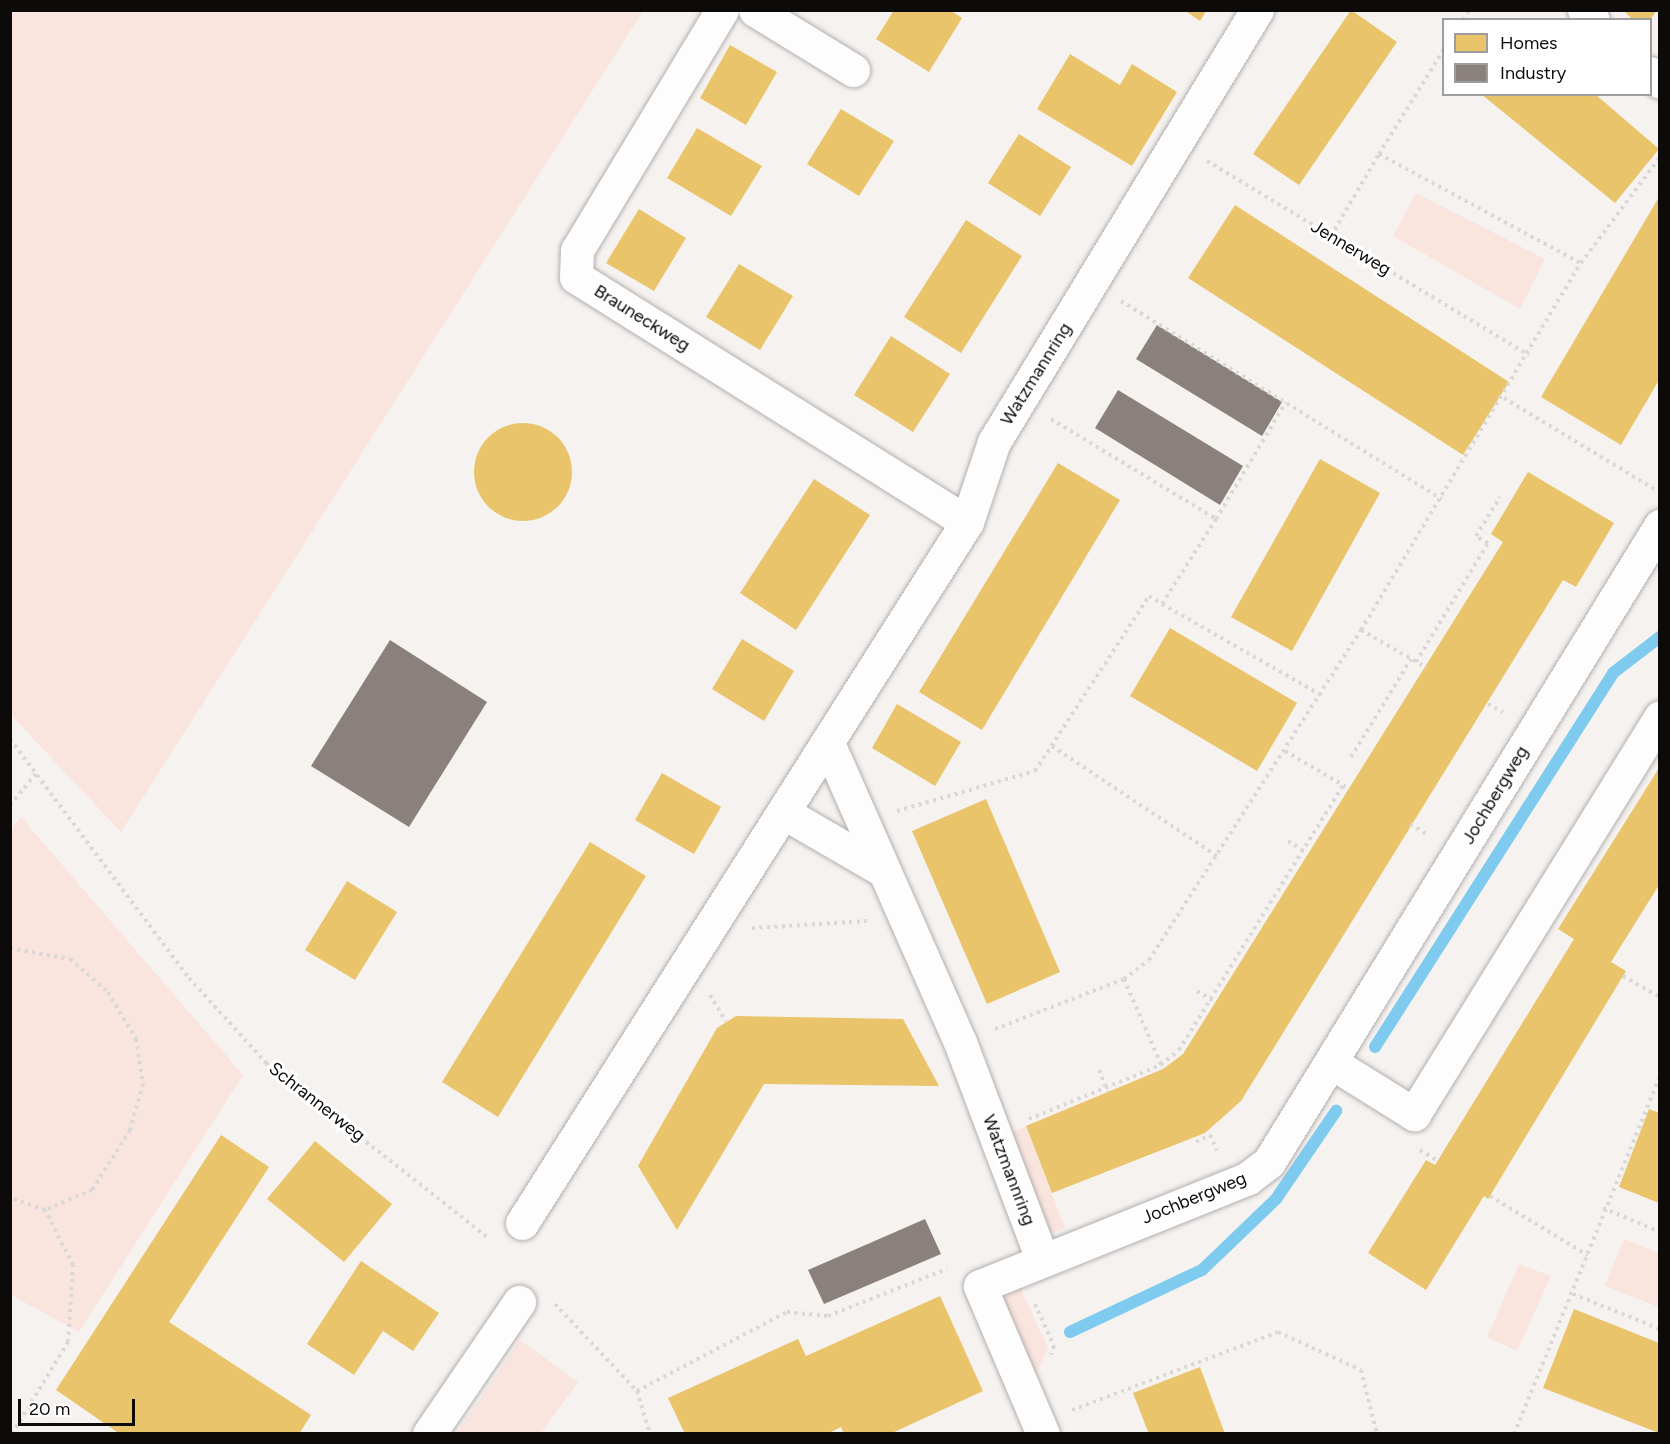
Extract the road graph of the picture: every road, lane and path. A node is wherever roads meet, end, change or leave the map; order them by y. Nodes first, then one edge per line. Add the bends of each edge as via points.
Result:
1 (722, 10) edge
2 (754, 10) edge
3 (1257, 10) edge
4 (1442, 51) edge
5 (853, 70) dead end
6 (1173, 140) junction
7 (1379, 154) junction
8 (1659, 157) edge
9 (1331, 236) junction
10 (1581, 263) junction
11 (1091, 284) junction
12 (1529, 355) junction
13 (1504, 398) junction
14 (1020, 400) junction
15 (1286, 402) junction
16 (1659, 492) edge
17 (1500, 497) dead end
18 (1442, 499) junction
19 (1216, 519) junction
20 (967, 522) junction
21 (1659, 526) edge
22 (1162, 604) junction
23 (1361, 630) junction
24 (1411, 659) junction
25 (1416, 662) junction
26 (1427, 668) dead end
27 (1321, 695) junction
28 (1659, 717) edge
29 (10, 739) edge
30 (828, 743) junction
31 (1052, 746) junction
32 (1285, 751) junction
33 (1351, 757) dead end
34 (38, 771) junction
35 (10, 805) edge
36 (786, 814) junction
37 (866, 820) junction
38 (1288, 841) dead end
39 (1305, 851) junction
40 (1217, 856) junction
41 (884, 871) junction
42 (902, 920) junction
43 (712, 930) junction
44 (10, 948) edge
45 (1623, 976) dead end
46 (1124, 979) junction
47 (1197, 991) dead end
48 (1659, 997) edge
49 (1212, 1001) junction
50 (960, 1042) junction
51 (1332, 1063) junction
52 (1162, 1067) junction
53 (1099, 1070) dead end
54 (1659, 1077) edge
55 (1107, 1090) junction
56 (995, 1133) junction
57 (1490, 1196) dead end
58 (10, 1198) edge
59 (1603, 1208) junction
60 (45, 1210) junction
61 (522, 1223) dead end
62 (1659, 1232) edge
63 (495, 1243) dead end
64 (1587, 1255) junction
65 (1042, 1259) junction
66 (959, 1264) dead end
67 (1573, 1294) junction
68 (534, 1299) joint
69 (1659, 1329) edge
70 (637, 1391) junction
71 (1041, 1428) edge
72 (12, 1434) edge
73 (429, 1434) edge
74 (650, 1434) edge
75 (1377, 1434) edge
76 (1514, 1434) edge

1 - 20 street, Brauneckweg via 577,250 576,277
2 - 5 street
3 - 6 street, Watzmannring
4 - 7 path
6 - 9 path, Jennerweg
6 - 11 street, Watzmannring
7 - 9 path
7 - 10 path
8 - 10 path
9 - 12 path, Jennerweg
10 - 12 path
11 - 14 street, Watzmannring
11 - 15 path
12 - 13 path
13 - 16 path
13 - 18 path
14 - 19 path
14 - 20 street, Watzmannring via 994,442
15 - 18 path
15 - 19 path
17 - 25 path via 1476,536 1488,543
18 - 23 path
19 - 22 path
20 - 30 street, Watzmannring
21 - 51 street, Jochbergweg
22 - 27 path
22 - 31 path via 1149,596
23 - 24 path
23 - 27 path
24 - 25 path
24 - 33 path
25 - 26 path
27 - 32 path
28 - 51 street via 1414,1114
29 - 34 path, Schrannerweg
30 - 36 street, Watzmannring
30 - 37 street, Watzmannring
31 - 37 path via 1035,771
31 - 40 path
32 - 39 path via 1345,786
32 - 40 path
34 - 35 path
34 - 63 path, Schrannerweg via 189,978 266,1063
36 - 41 street
36 - 43 street, Watzmannring
37 - 41 street, Watzmannring
38 - 39 path
39 - 49 path
40 - 46 path via 1149,960
41 - 42 street, Watzmannring
42 - 43 path
42 - 50 street, Watzmannring
43 - 61 street, Watzmannring
44 - 60 path via 70,959 108,992 136,1039 143,1084 130,1130 92,1190
45 - 48 path
46 - 50 path
46 - 52 path
47 - 49 path
49 - 52 path via 1179,1050
50 - 56 street, Watzmannring
51 - 65 street, Jochbergweg via 1269,1162 1248,1178
52 - 55 path
53 - 55 path
54 - 59 path
55 - 56 path
56 - 65 street, Watzmannring
57 - 64 path
58 - 60 path
59 - 62 path
59 - 64 path
60 - 72 path via 73,1265 68,1342
64 - 67 path
65 - 71 street via 980,1286
66 - 70 path via 828,1316 787,1312
67 - 69 path
67 - 76 path
68 - 70 path
68 - 73 street
70 - 74 path
71 - 75 path via 1278,1332 1361,1370

